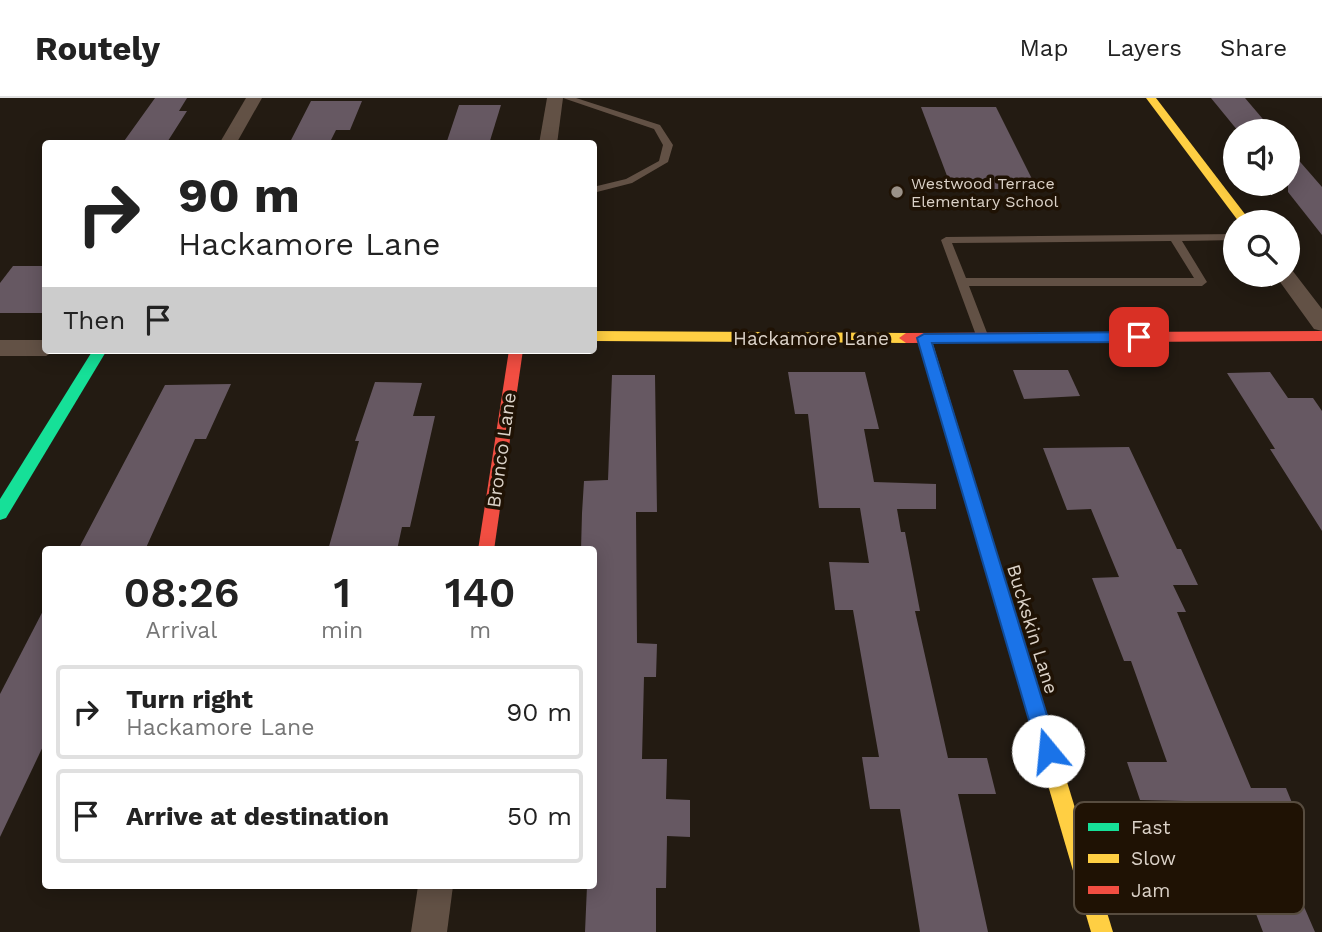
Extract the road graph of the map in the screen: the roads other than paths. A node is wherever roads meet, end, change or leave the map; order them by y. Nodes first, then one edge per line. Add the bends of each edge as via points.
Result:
1 (254, 98) edge
2 (555, 98) edge
3 (567, 98) edge
4 (1151, 98) edge
5 (228, 140) edge
6 (549, 140) edge
7 (597, 189) edge
8 (1236, 210) edge
9 (1174, 237) junction
10 (1223, 237) edge
11 (962, 282) junction
12 (1294, 287) edge
13 (1322, 324) edge
14 (597, 336) edge
15 (1322, 336) edge
16 (924, 338) junction
17 (983, 338) junction
18 (0, 348) edge
19 (42, 348) edge
20 (98, 354) edge
21 (515, 354) edge
22 (0, 513) edge
23 (487, 546) edge
24 (1074, 839) edge
25 (436, 889) edge
26 (1097, 914) edge
27 (429, 932) edge
28 (1102, 932) edge

1 - 5 street
2 - 6 street
3 - 7 lane via 657,127 668,145 663,162 629,181
4 - 8 street
9 - 10 lane
9 - 11 lane via 946,240
9 - 11 lane via 1202,282
11 - 17 lane
12 - 13 street
14 - 16 street, Hackamore Lane
15 - 17 street, Hackamore Lane
16 - 17 street, Hackamore Lane
16 - 24 street, Buckskin Lane
18 - 19 street
20 - 22 street
21 - 23 street, Bronco Lane
25 - 27 street
26 - 28 street, Buckskin Lane

